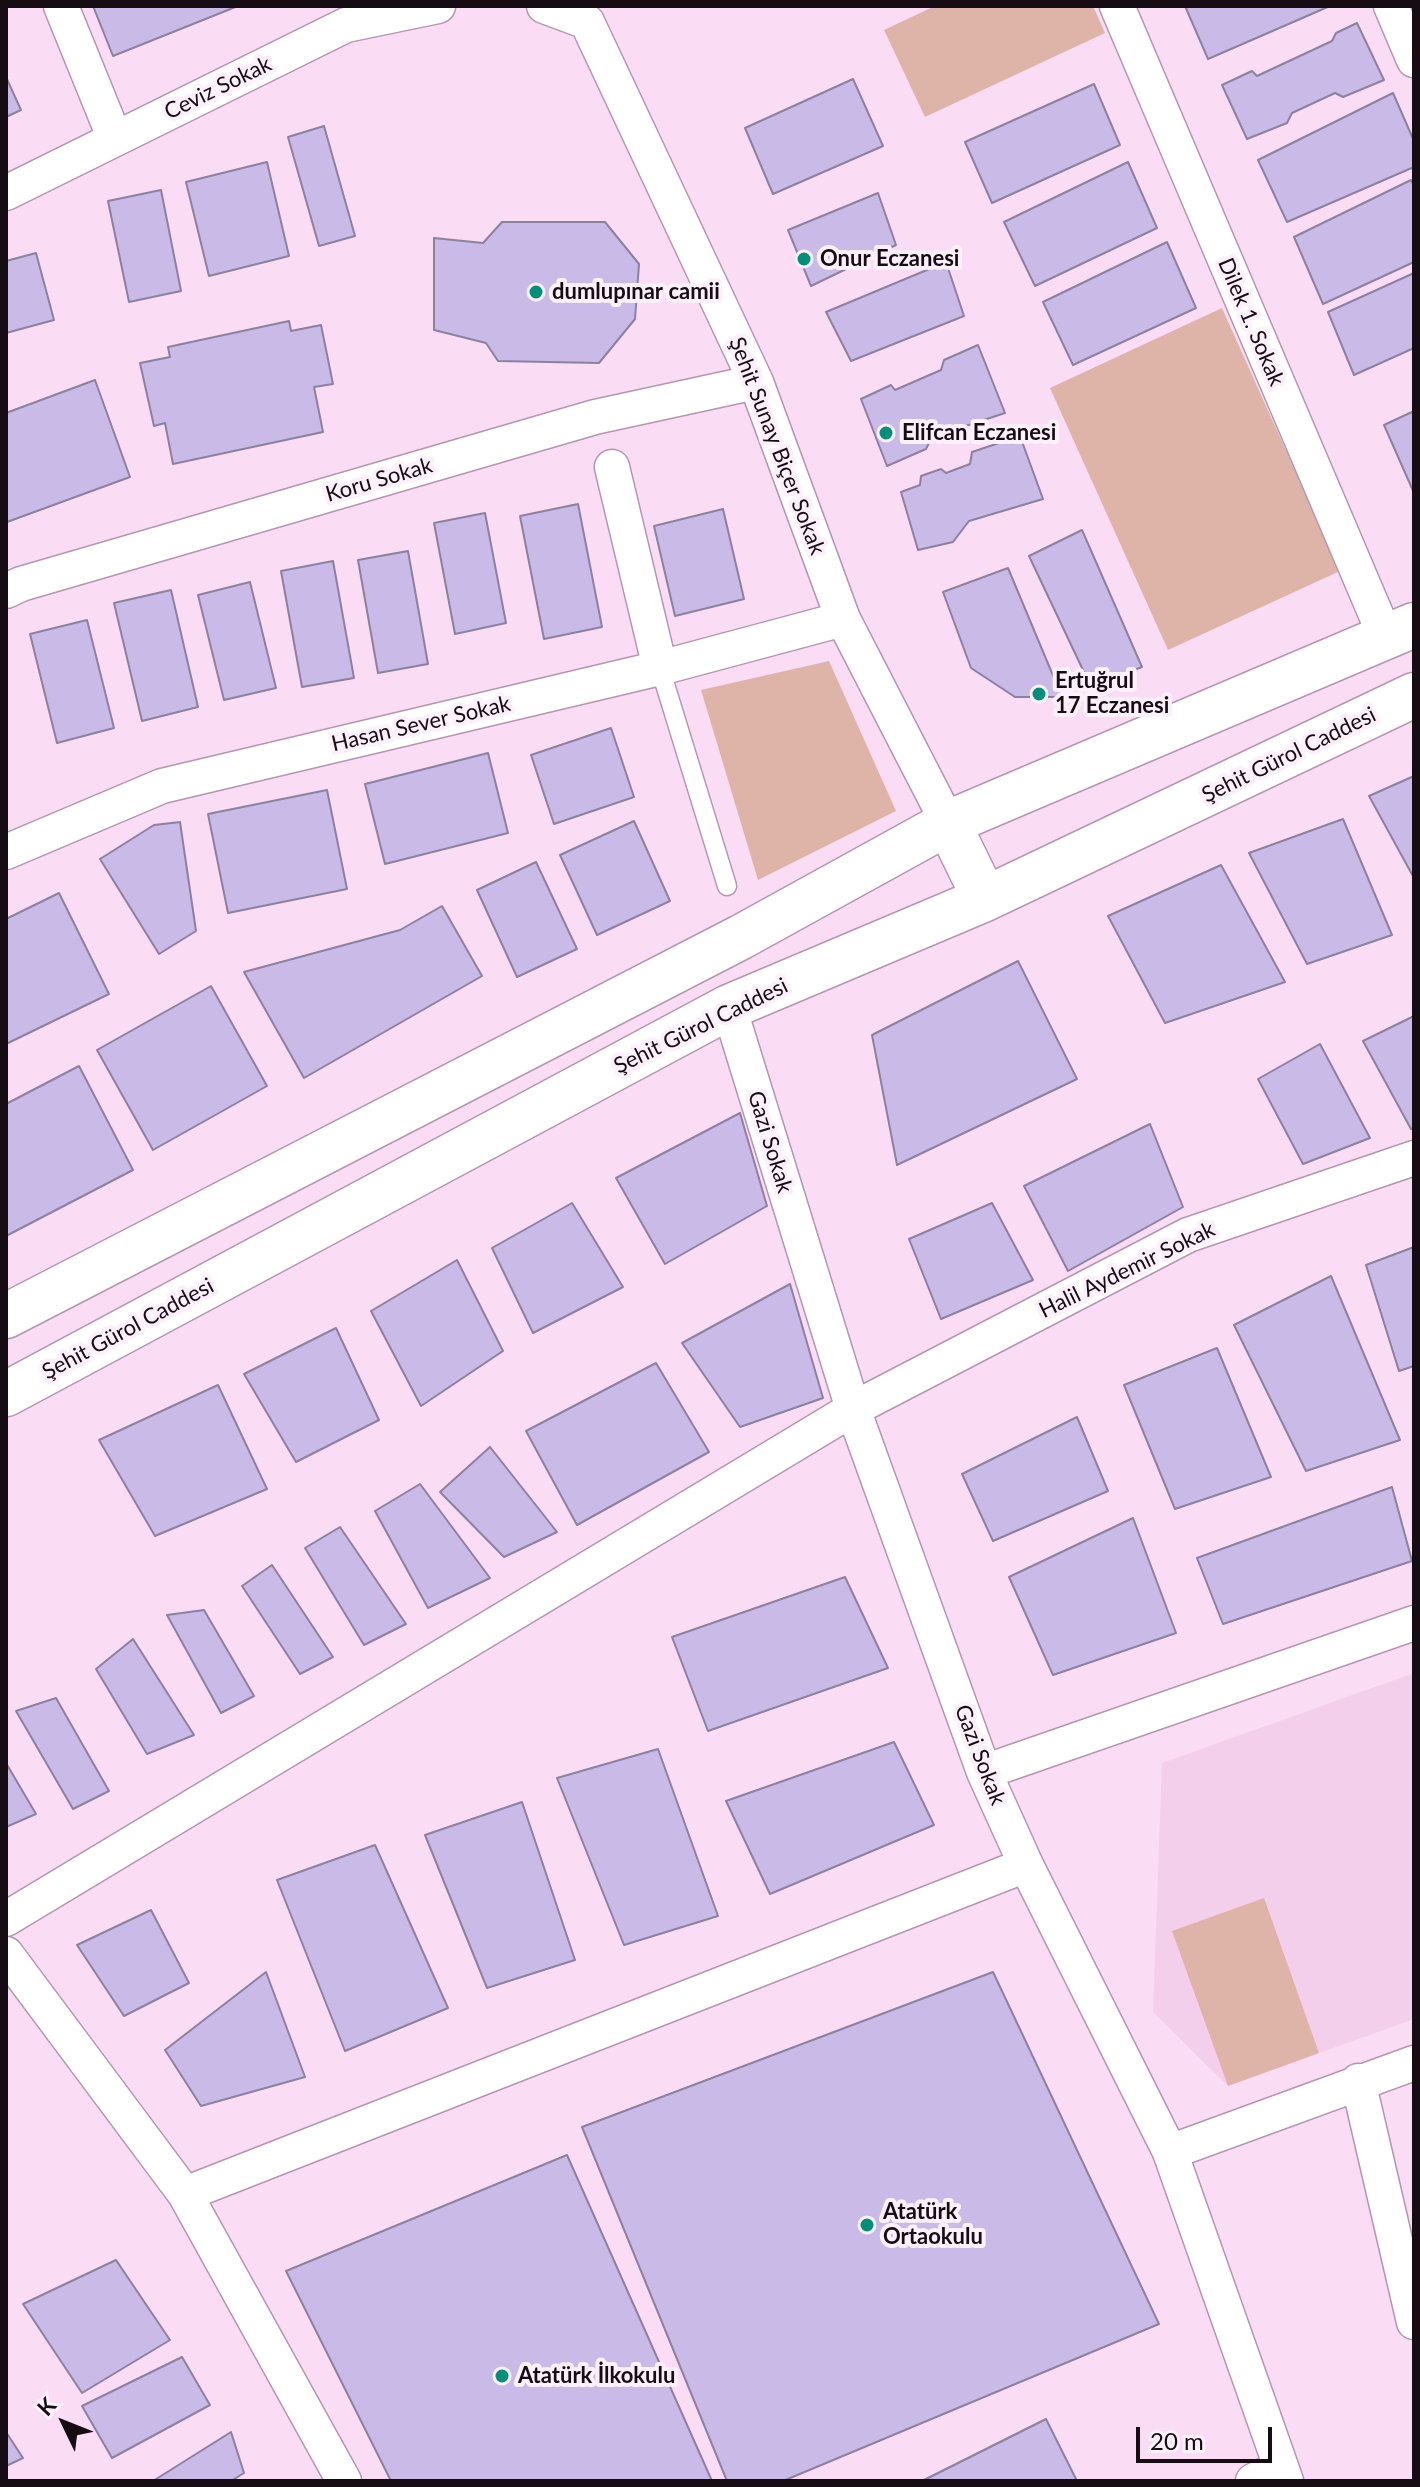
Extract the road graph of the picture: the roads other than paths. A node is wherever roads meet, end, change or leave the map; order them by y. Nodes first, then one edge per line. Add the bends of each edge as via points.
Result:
1 (61, 6) edge
2 (438, 6) edge
3 (544, 6) edge
4 (1117, 6) edge
5 (1391, 6) edge
6 (342, 15) edge
7 (1414, 60) edge
8 (115, 139) junction
9 (6, 193) edge
10 (756, 382) junction
11 (612, 467) dead end
12 (6, 591) edge
13 (843, 619) junction
14 (1400, 632) edge
15 (660, 668) junction
16 (1414, 695) edge
17 (948, 823) junction
18 (6, 852) edge
19 (727, 886) dead end
20 (985, 899) junction
21 (729, 1007) junction
22 (1414, 1158) edge
23 (7, 1314) edge
24 (6, 1394) edge
25 (853, 1409) junction
26 (1414, 1623) edge
27 (984, 1772) junction
28 (1026, 1865) junction
29 (6, 1919) edge
30 (6, 1954) edge
31 (1414, 2063) edge
32 (1358, 2081) junction
33 (1170, 2152) junction
34 (185, 2194) junction
35 (1414, 2322) edge
36 (1273, 2477) edge
37 (344, 2481) edge

1 - 8 street
2 - 6 street, Ceviz Sokak
3 - 10 street, Şehit Sunay Biçer Sokak via 587,22
4 - 14 street, Dilek 1. Sokak
5 - 7 street
6 - 8 street, Ceviz Sokak
8 - 9 street, Ceviz Sokak
10 - 12 street, Koru Sokak via 595,417
10 - 13 street, Şehit Sunay Biçer Sokak
11 - 15 street
13 - 15 street, Hasan Sever Sokak
13 - 17 street, Şehit Sunay Biçer Sokak
14 - 17 main road
15 - 18 street, Hasan Sever Sokak via 162,786
15 - 19 lane
16 - 20 main road, Şehit Gürol Caddesi
17 - 20 main road
17 - 23 main road via 741,937
20 - 21 main road, Şehit Gürol Caddesi
21 - 24 main road, Şehit Gürol Caddesi
21 - 25 street, Gazi Sokak
22 - 25 street, Halil Aydemir Sokak via 1188,1235
25 - 27 street, Gazi Sokak
25 - 29 street, Halil Aydemir Sokak
26 - 27 street
27 - 28 street, Gazi Sokak
28 - 33 street, Gazi Sokak
28 - 34 street
30 - 34 street
31 - 32 street
32 - 33 street
32 - 35 street
33 - 36 street, Gazi Sokak
34 - 37 street

